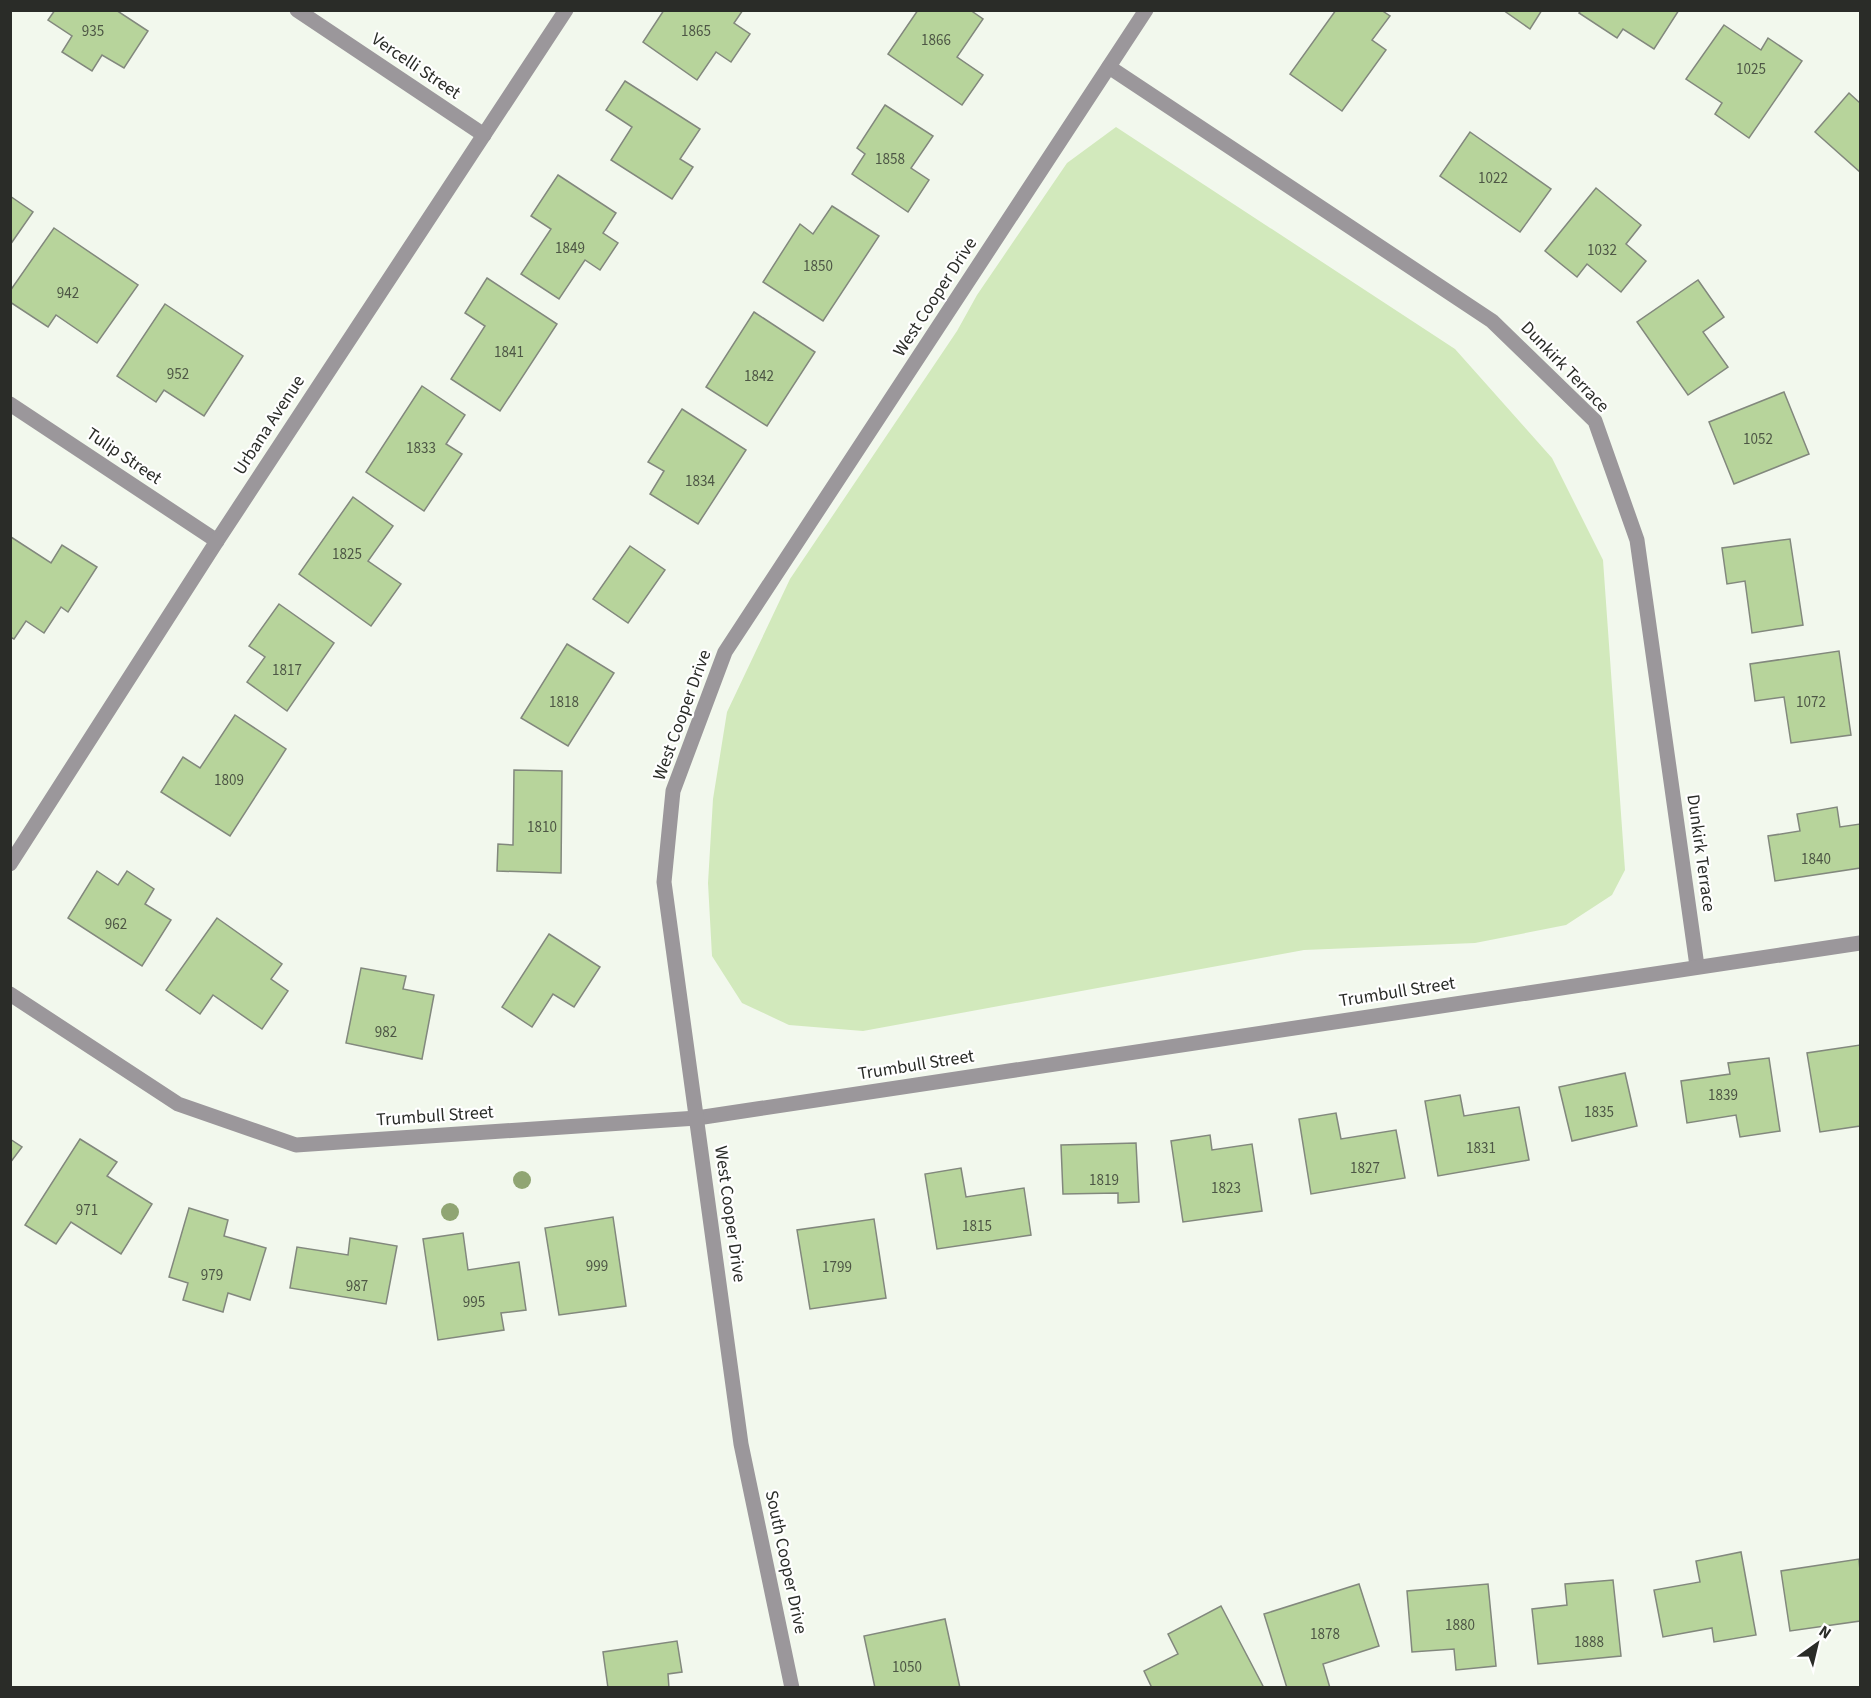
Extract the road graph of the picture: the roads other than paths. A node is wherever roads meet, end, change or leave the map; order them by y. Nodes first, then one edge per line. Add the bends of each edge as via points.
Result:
1 (297, 10) edge
2 (566, 10) edge
3 (1146, 10) edge
4 (1109, 67) junction
5 (484, 135) junction
6 (10, 404) edge
7 (217, 540) junction
8 (10, 864) edge
9 (1860, 943) edge
10 (1697, 966) junction
11 (10, 994) edge
12 (697, 1118) junction
13 (741, 1444) joint
14 (792, 1688) edge

1 - 5 street, Vercelli Street
2 - 5 street, Urbana Avenue
3 - 4 street, West Cooper Drive
4 - 10 street, Dunkirk Terrace via 1492,321 1595,421 1637,540
4 - 12 street, West Cooper Drive via 725,652 673,791 664,882
5 - 7 street, Urbana Avenue
6 - 7 street, Tulip Street
7 - 8 street, Urbana Avenue
9 - 10 street, Trumbull Street
10 - 12 street, Trumbull Street
11 - 12 street, Trumbull Street via 178,1104 296,1145
12 - 13 street, West Cooper Drive
13 - 14 street, South Cooper Drive

